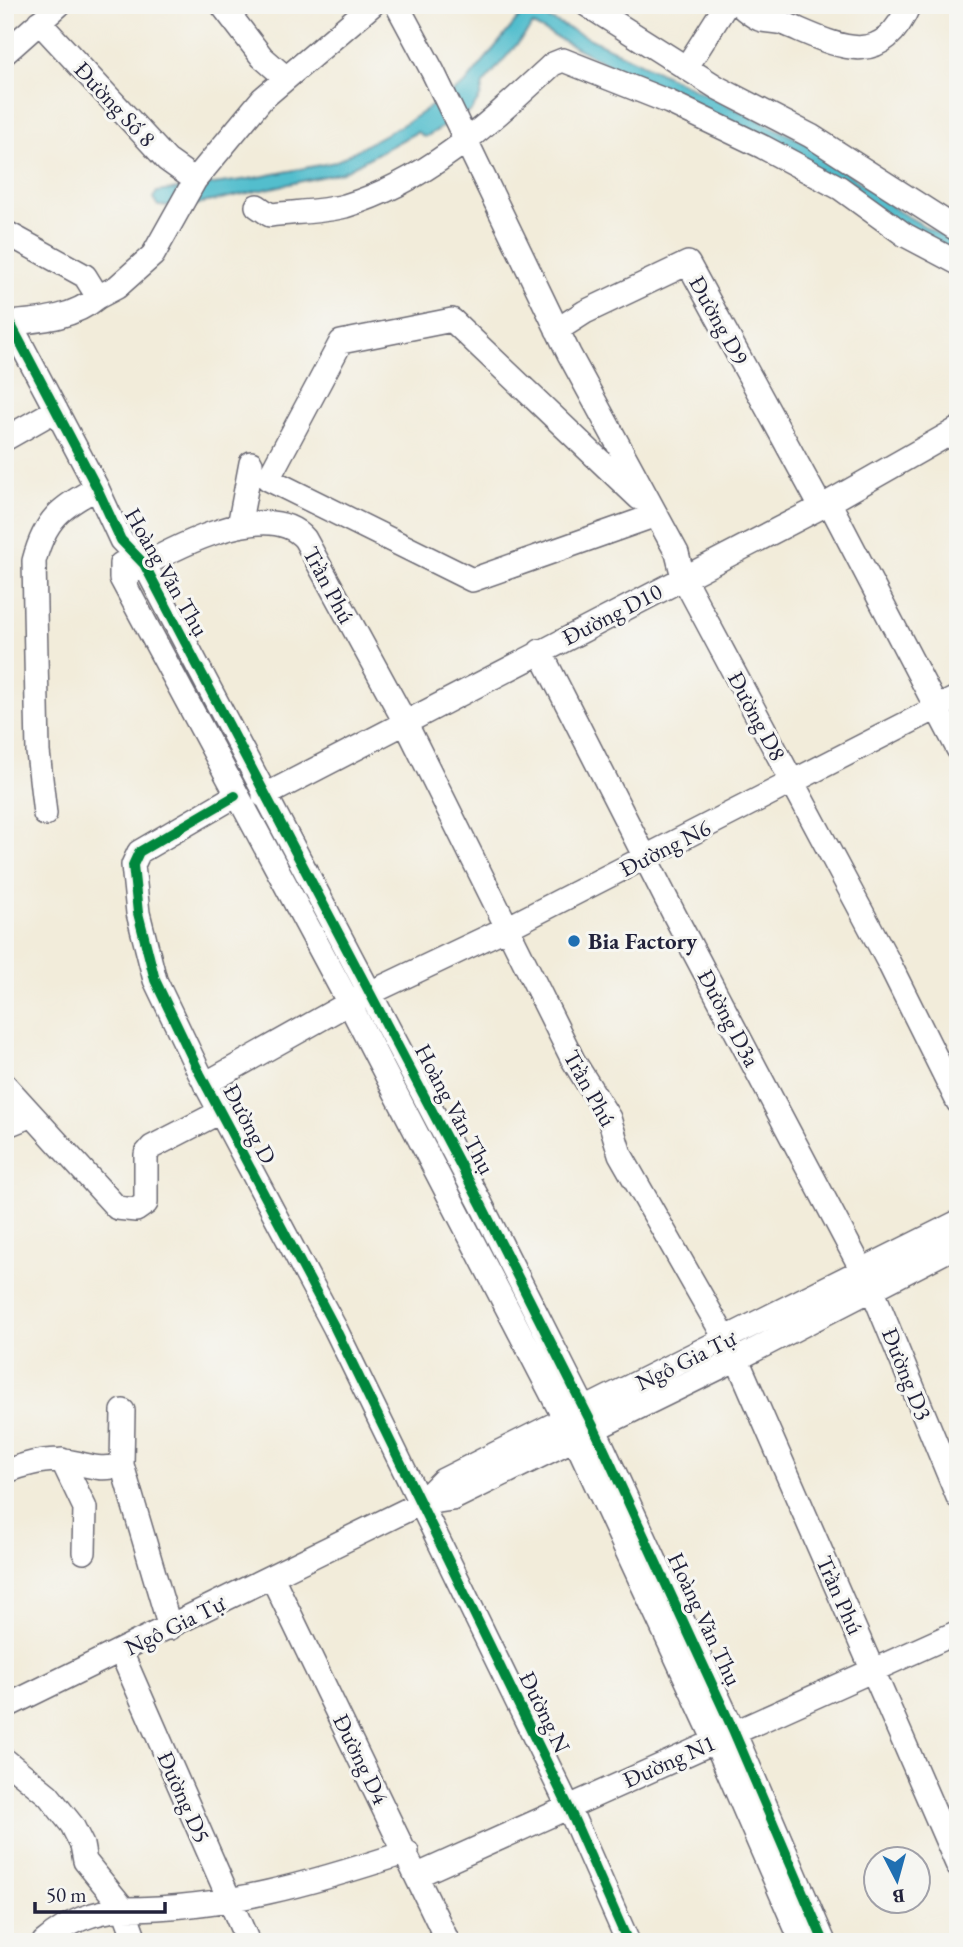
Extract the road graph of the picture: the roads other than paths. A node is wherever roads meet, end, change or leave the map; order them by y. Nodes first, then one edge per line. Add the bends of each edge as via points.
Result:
1 (59, 5) edge
2 (222, 5) edge
3 (372, 5) edge
4 (397, 5) edge
5 (587, 5) edge
6 (726, 5) edge
7 (739, 5) edge
8 (909, 5) edge
9 (39, 22) junction
10 (5, 53) edge
11 (690, 71) junction
12 (286, 78) junction
13 (673, 104) junction
14 (463, 135) junction
15 (195, 180) junction
16 (257, 206) dead end
17 (958, 230) edge
18 (5, 232) edge
19 (958, 263) edge
20 (98, 297) junction
21 (8, 323) edge
22 (557, 330) junction
23 (56, 410) junction
24 (958, 429) edge
25 (5, 439) edge
26 (251, 464) dead end
27 (97, 488) junction
28 (825, 504) junction
29 (655, 514) junction
30 (239, 526) junction
31 (121, 540) junction
32 (144, 564) junction
33 (683, 577) junction
34 (121, 578) junction
35 (540, 651) junction
36 (958, 697) edge
37 (936, 708) junction
38 (405, 722) junction
39 (237, 745) junction
40 (958, 749) edge
41 (215, 756) junction
42 (793, 783) junction
43 (235, 796) junction
44 (264, 796) junction
45 (46, 814) dead end
46 (646, 858) junction
47 (293, 876) junction
48 (507, 928) junction
49 (359, 999) junction
50 (205, 1084) junction
51 (5, 1085) edge
52 (958, 1102) edge
53 (431, 1110) junction
54 (220, 1111) junction
55 (32, 1115) junction
56 (411, 1123) junction
57 (5, 1126) edge
58 (481, 1204) junction
59 (460, 1216) junction
60 (958, 1222) edge
61 (958, 1245) edge
62 (867, 1280) junction
63 (519, 1305) junction
64 (732, 1350) junction
65 (122, 1411) dead end
66 (580, 1425) junction
67 (62, 1460) junction
68 (122, 1465) junction
69 (5, 1472) edge
70 (958, 1497) edge
71 (419, 1504) junction
72 (84, 1552) dead end
73 (272, 1577) junction
74 (170, 1628) junction
75 (958, 1632) edge
76 (121, 1652) junction
77 (873, 1670) junction
78 (5, 1707) edge
79 (724, 1737) junction
80 (5, 1760) edge
81 (568, 1806) junction
82 (407, 1852) junction
83 (958, 1866) edge
84 (418, 1875) junction
85 (230, 1902) junction
86 (124, 1909) junction
87 (814, 1940) edge
88 (44, 1942) edge
89 (136, 1942) edge
90 (248, 1942) edge
91 (448, 1942) edge
92 (628, 1942) edge

1 - 9 street
2 - 12 street via 262,57
3 - 12 street
4 - 14 street, Đường D8
5 - 11 street
6 - 11 street
7 - 8 street via 759,20 783,23 844,49 860,50 890,35
9 - 10 street
9 - 15 street, Đường Số 8 via 167,160
11 - 13 street
11 - 17 street via 811,136
12 - 15 street via 262,99
13 - 14 street via 563,60
13 - 19 street via 840,188 905,235
14 - 16 street via 411,179 344,206 270,215
14 - 22 street, Đường D8
15 - 20 street via 153,255
18 - 20 street via 85,276
20 - 21 street via 53,319
21 - 23 street, Hoàng Văn Thụ
22 - 28 street, Đường D9 via 688,263
22 - 29 street, Đường D8
23 - 25 street
23 - 27 street, Hoàng Văn Thụ
24 - 28 street, Đường D10
26 - 30 street
27 - 31 street, Hoàng Văn Thụ
27 - 45 street via 56,514 34,561 37,739
28 - 33 street, Đường D10
28 - 37 street, Đường D9
29 - 29 street via 452,320 341,342 268,479 472,580
29 - 33 street, Đường D8 via 677,554
30 - 32 street, Trần Phú via 187,543
30 - 38 street, Trần Phú via 287,525 303,536
31 - 32 street, Hoàng Văn Thụ
31 - 34 street, Hoàng Văn Thụ
32 - 34 street, Trần Phú
32 - 39 street, Hoàng Văn Thụ
33 - 35 street, Đường D10
33 - 42 street, Đường D8
34 - 41 street, Hoàng Văn Thụ
35 - 38 street, Đường D10
35 - 46 street, Đường D3a
36 - 37 street, Đường N6
37 - 40 street, Đường D9
37 - 42 street, Đường N6
38 - 44 street, Đường D10
38 - 48 street, Trần Phú
39 - 41 street
39 - 44 street, Hoàng Văn Thụ
41 - 43 street, Hoàng Văn Thụ
42 - 46 street, Đường N6
42 - 52 street, Đường D8
43 - 47 street, Hoàng Văn Thụ
43 - 50 street, Đường D via 139,852 133,865 138,913 155,980
44 - 47 street, Hoàng Văn Thụ
46 - 48 street, Đường N6
46 - 62 street, Đường D3a
47 - 49 street, Hoàng Văn Thụ
48 - 49 street, Đường N6
48 - 64 street, Trần Phú via 573,1060 609,1118 620,1154
49 - 50 street, Đường N6
49 - 53 street, Hoàng Văn Thụ
49 - 56 street, Hoàng Văn Thụ
50 - 54 street, Đường D
51 - 55 street
53 - 56 street
53 - 58 street, Hoàng Văn Thụ
54 - 55 street via 146,1154 146,1203 136,1210 117,1208 104,1197
54 - 71 street, Đường D via 335,1328
55 - 57 street
56 - 59 street, Hoàng Văn Thụ
58 - 59 street
58 - 63 street, Hoàng Văn Thụ
59 - 63 street, Hoàng Văn Thụ
60 - 62 street, Ngô Gia Tự
61 - 62 street, Ngô Gia Tự
62 - 64 street, Ngô Gia Tự
62 - 70 street, Đường D3
63 - 66 street, Hoàng Văn Thụ
64 - 66 street, Ngô Gia Tự
64 - 77 street, Trần Phú
65 - 68 street
66 - 71 street, Ngô Gia Tự via 443,1480
66 - 79 street, Hoàng Văn Thụ
67 - 68 street via 103,1470
67 - 69 street via 26,1464
67 - 72 street via 85,1508
68 - 74 street
71 - 73 street, Ngô Gia Tự
71 - 81 street, Đường N
73 - 74 street, Ngô Gia Tự
73 - 82 street, Đường D4
74 - 76 street, Ngô Gia Tự
75 - 77 street, Đường N1
76 - 78 street, Ngô Gia Tự
76 - 85 street, Đường D5
77 - 79 street, Đường N1
77 - 83 street, Trần Phú
79 - 81 street, Đường N1
79 - 87 street, Hoàng Văn Thụ
80 - 86 street via 48,1795 72,1825 85,1861
81 - 84 street, Đường N1
81 - 92 street, Đường N
82 - 84 street, Đường D4
82 - 85 street via 319,1881
84 - 91 street, Đường D4
85 - 86 street
85 - 90 street, Đường D5
86 - 88 street via 98,1911 64,1925
86 - 89 street

